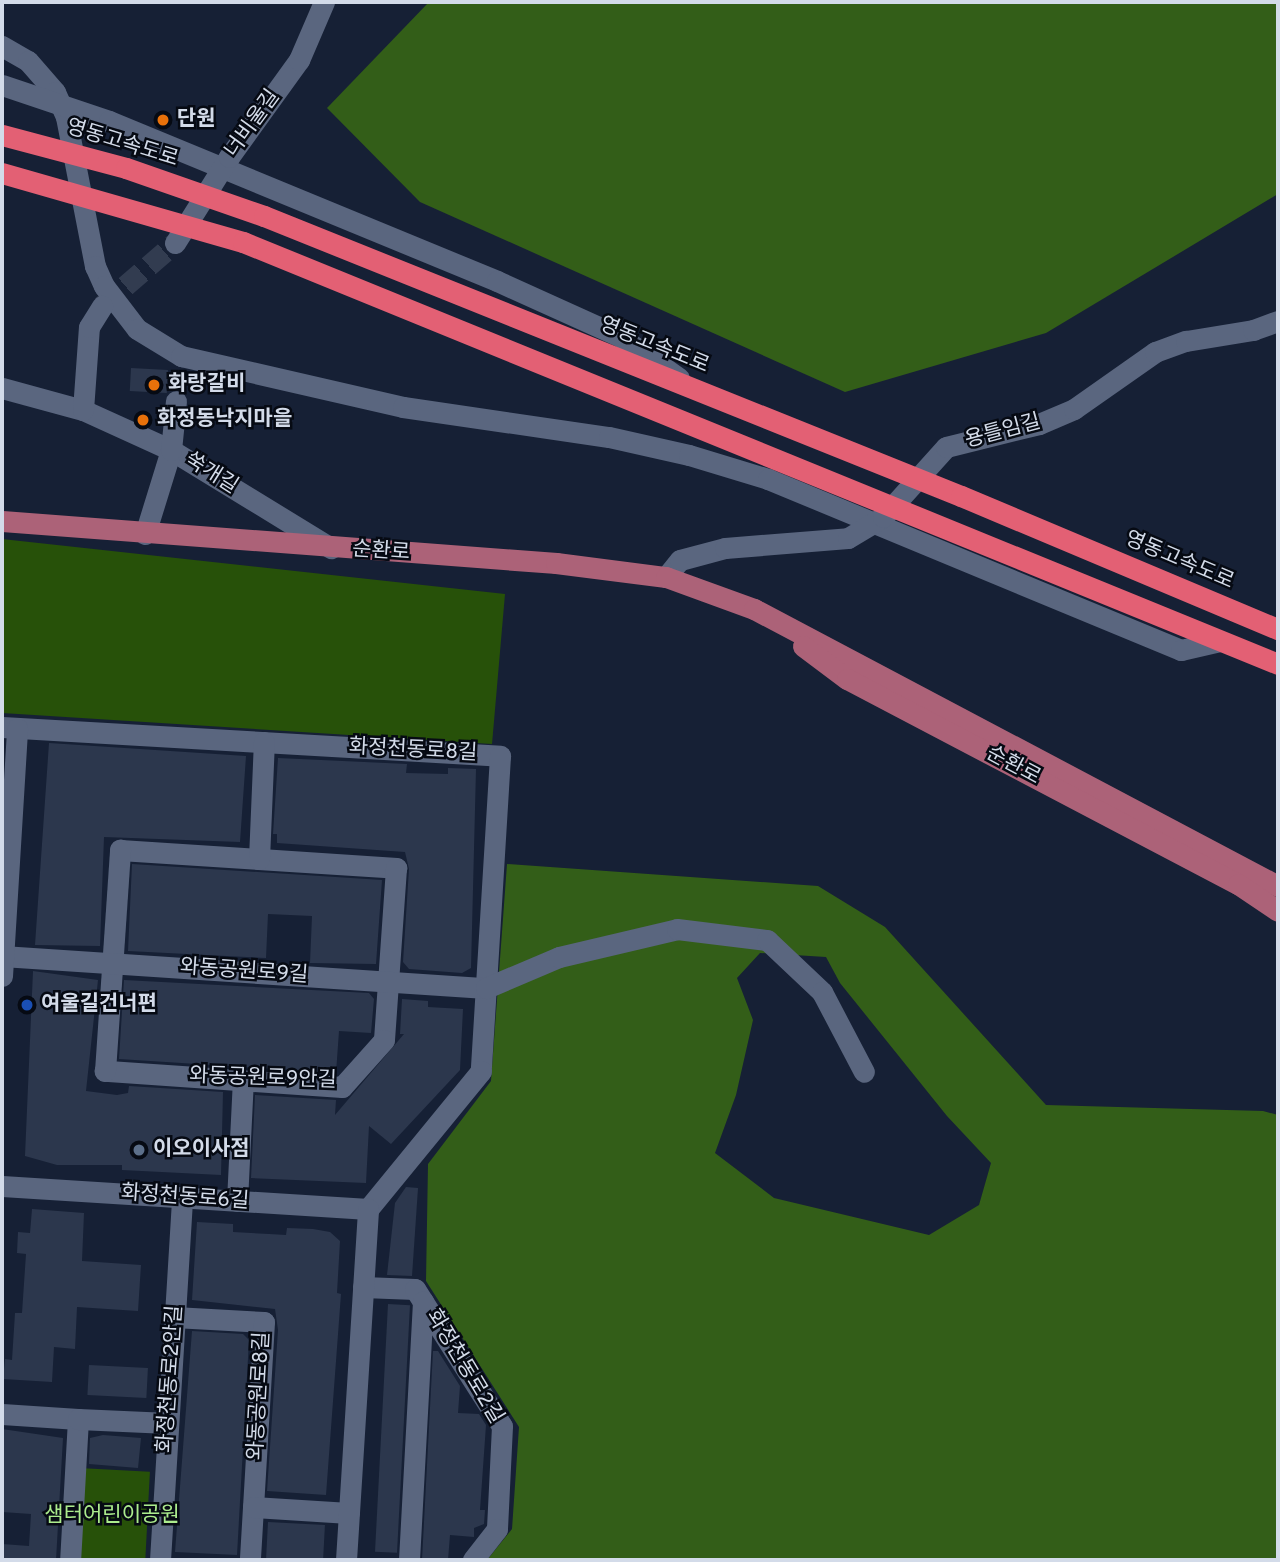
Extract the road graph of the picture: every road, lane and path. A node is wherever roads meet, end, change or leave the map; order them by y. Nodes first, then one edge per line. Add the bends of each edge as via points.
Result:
1 (324, 2) edge
2 (5, 47) edge
3 (2, 86) edge
4 (2, 135) edge
5 (2, 173) edge
6 (175, 243) tunnel mouth
7 (102, 306) tunnel mouth
8 (1278, 321) edge
9 (692, 387) junction
10 (2, 388) edge
11 (176, 401) dead end
12 (83, 410) junction
13 (171, 450) junction
14 (2, 521) edge
15 (145, 534) junction
16 (332, 549) junction
17 (666, 577) junction
18 (754, 609) junction
19 (1278, 629) edge
20 (1219, 641) junction
21 (1278, 664) edge
22 (9, 728) edge
23 (264, 742) junction
24 (259, 859) junction
25 (1278, 886) edge
26 (1278, 911) edge
27 (2, 963) edge
28 (113, 963) junction
29 (388, 981) junction
30 (486, 988) junction
31 (864, 1072) dead end
32 (243, 1080) junction
33 (2, 1186) edge
34 (182, 1197) junction
35 (237, 1201) junction
36 (368, 1209) junction
37 (363, 1287) junction
38 (423, 1301) junction
39 (174, 1317) junction
40 (2, 1414) edge
41 (78, 1419) junction
42 (168, 1423) junction
43 (253, 1507) junction
44 (349, 1513) junction
45 (70, 1560) edge
46 (160, 1560) edge
47 (250, 1560) edge
48 (346, 1560) edge
49 (409, 1560) edge
50 (473, 1560) edge

1 - 6 street, 너비울길 via 299,60 229,157
2 - 20 street via 28,61 66,117 88,237 104,286 137,329 181,356 403,407 609,437 768,479 1181,650
3 - 9 street via 109,121 621,337
4 - 9 highway, 영동고속도로 via 126,168 264,216
5 - 20 highway via 243,242
7 - 12 street via 89,327
8 - 17 street, 용틀임길 via 1155,352 1074,409 1039,424 946,447 883,517 848,538 724,548 680,560
9 - 19 highway, 영동고속도로
10 - 12 street, 쑥개길
11 - 13 street
12 - 13 street, 쑥개길
13 - 15 street
13 - 16 street, 쑥개길
14 - 15 main road, 순환로
15 - 16 main road, 순환로
16 - 17 main road, 순환로 via 555,563
17 - 18 main road, 순환로
18 - 25 main road, 순환로
18 - 26 main road, 순환로 via 846,679 1238,884
20 - 21 highway
22 - 23 street, 화정천동로8길
22 - 27 street
23 - 24 street
23 - 30 street, 화정천동로8길 via 500,756
24 - 28 street, 와동공원로9안길 via 120,850
24 - 29 street, 와동공원로9안길 via 396,868
27 - 28 street, 와동공원로9길
28 - 29 street, 와동공원로9길
28 - 32 street, 와동공원로9안길 via 105,1071
29 - 30 street, 와동공원로9길
29 - 32 street, 와동공원로9안길 via 384,1040 342,1087
30 - 31 street via 559,957 677,929 767,940 822,992
30 - 36 street, 화정천동로8길 via 481,1071
32 - 35 street
33 - 34 street, 화정천동로6길
34 - 35 street, 화정천동로6길
34 - 39 street, 화정천동로2안길
35 - 36 street, 화정천동로6길
36 - 37 street
37 - 38 street via 415,1289
37 - 44 street
38 - 49 street, 화정천동로2길
38 - 50 street, 화정천동로2길 via 502,1426 497,1529
39 - 42 street, 화정천동로2안길
39 - 43 street, 와동공원로8길 via 264,1322
40 - 41 street
41 - 42 street
41 - 45 street
42 - 46 street, 화정천동로2안길
43 - 44 street
43 - 47 street, 와동공원로8길
44 - 48 street

